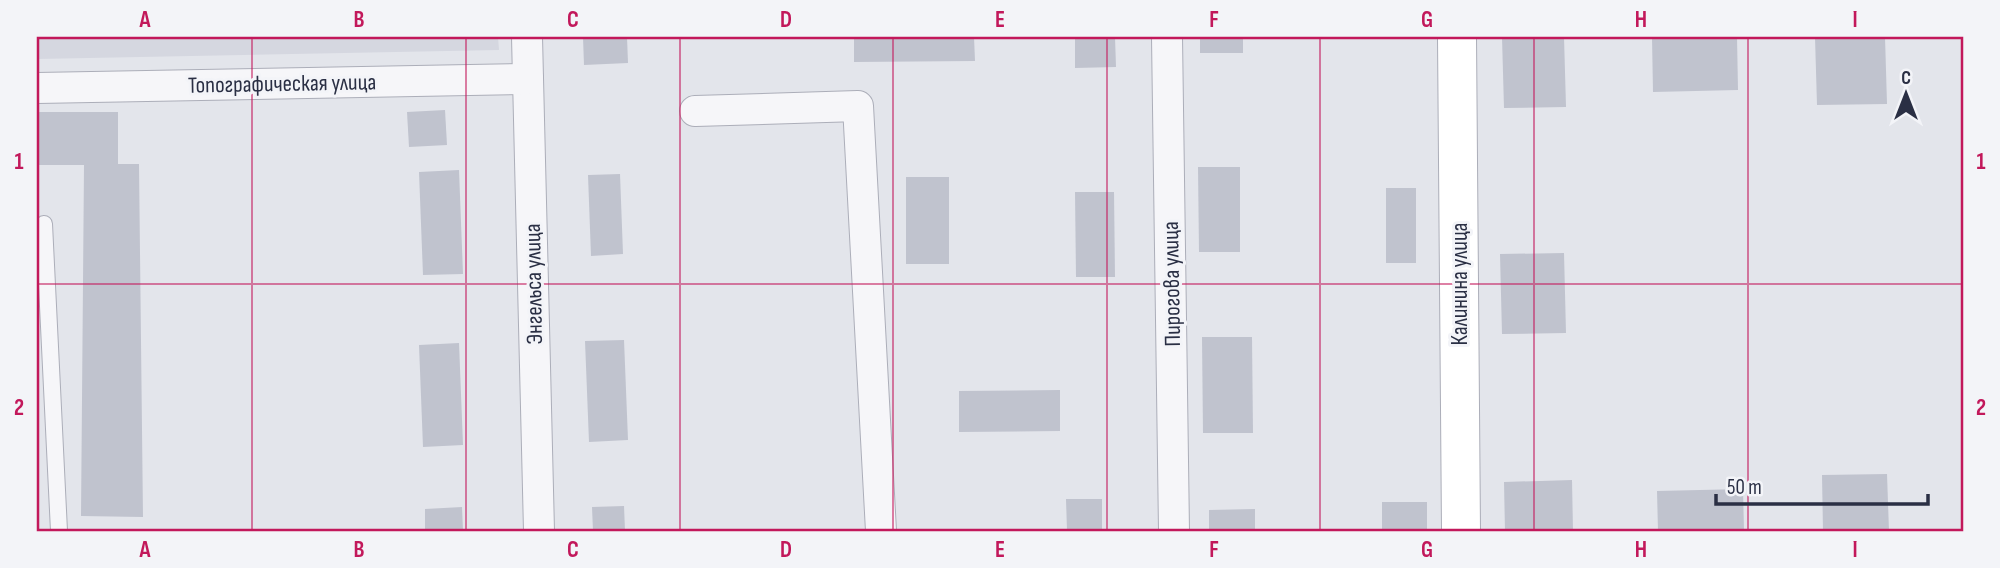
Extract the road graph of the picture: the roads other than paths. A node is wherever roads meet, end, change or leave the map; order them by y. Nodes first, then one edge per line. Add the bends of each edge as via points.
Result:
1 (527, 37) edge
2 (1167, 37) edge
3 (1457, 37) edge
4 (528, 79) junction
5 (37, 88) edge
6 (695, 111) dead end
7 (44, 224) dead end
8 (59, 531) edge
9 (539, 531) edge
10 (881, 531) edge
11 (1174, 531) edge
12 (1461, 531) edge

1 - 4 street, Энгельса улица
2 - 11 street, Пирогова улица
3 - 12 street, Калинина улица
4 - 5 street, Топографическая улица
4 - 9 street, Энгельса улица
6 - 10 street via 858,106
7 - 8 lane

